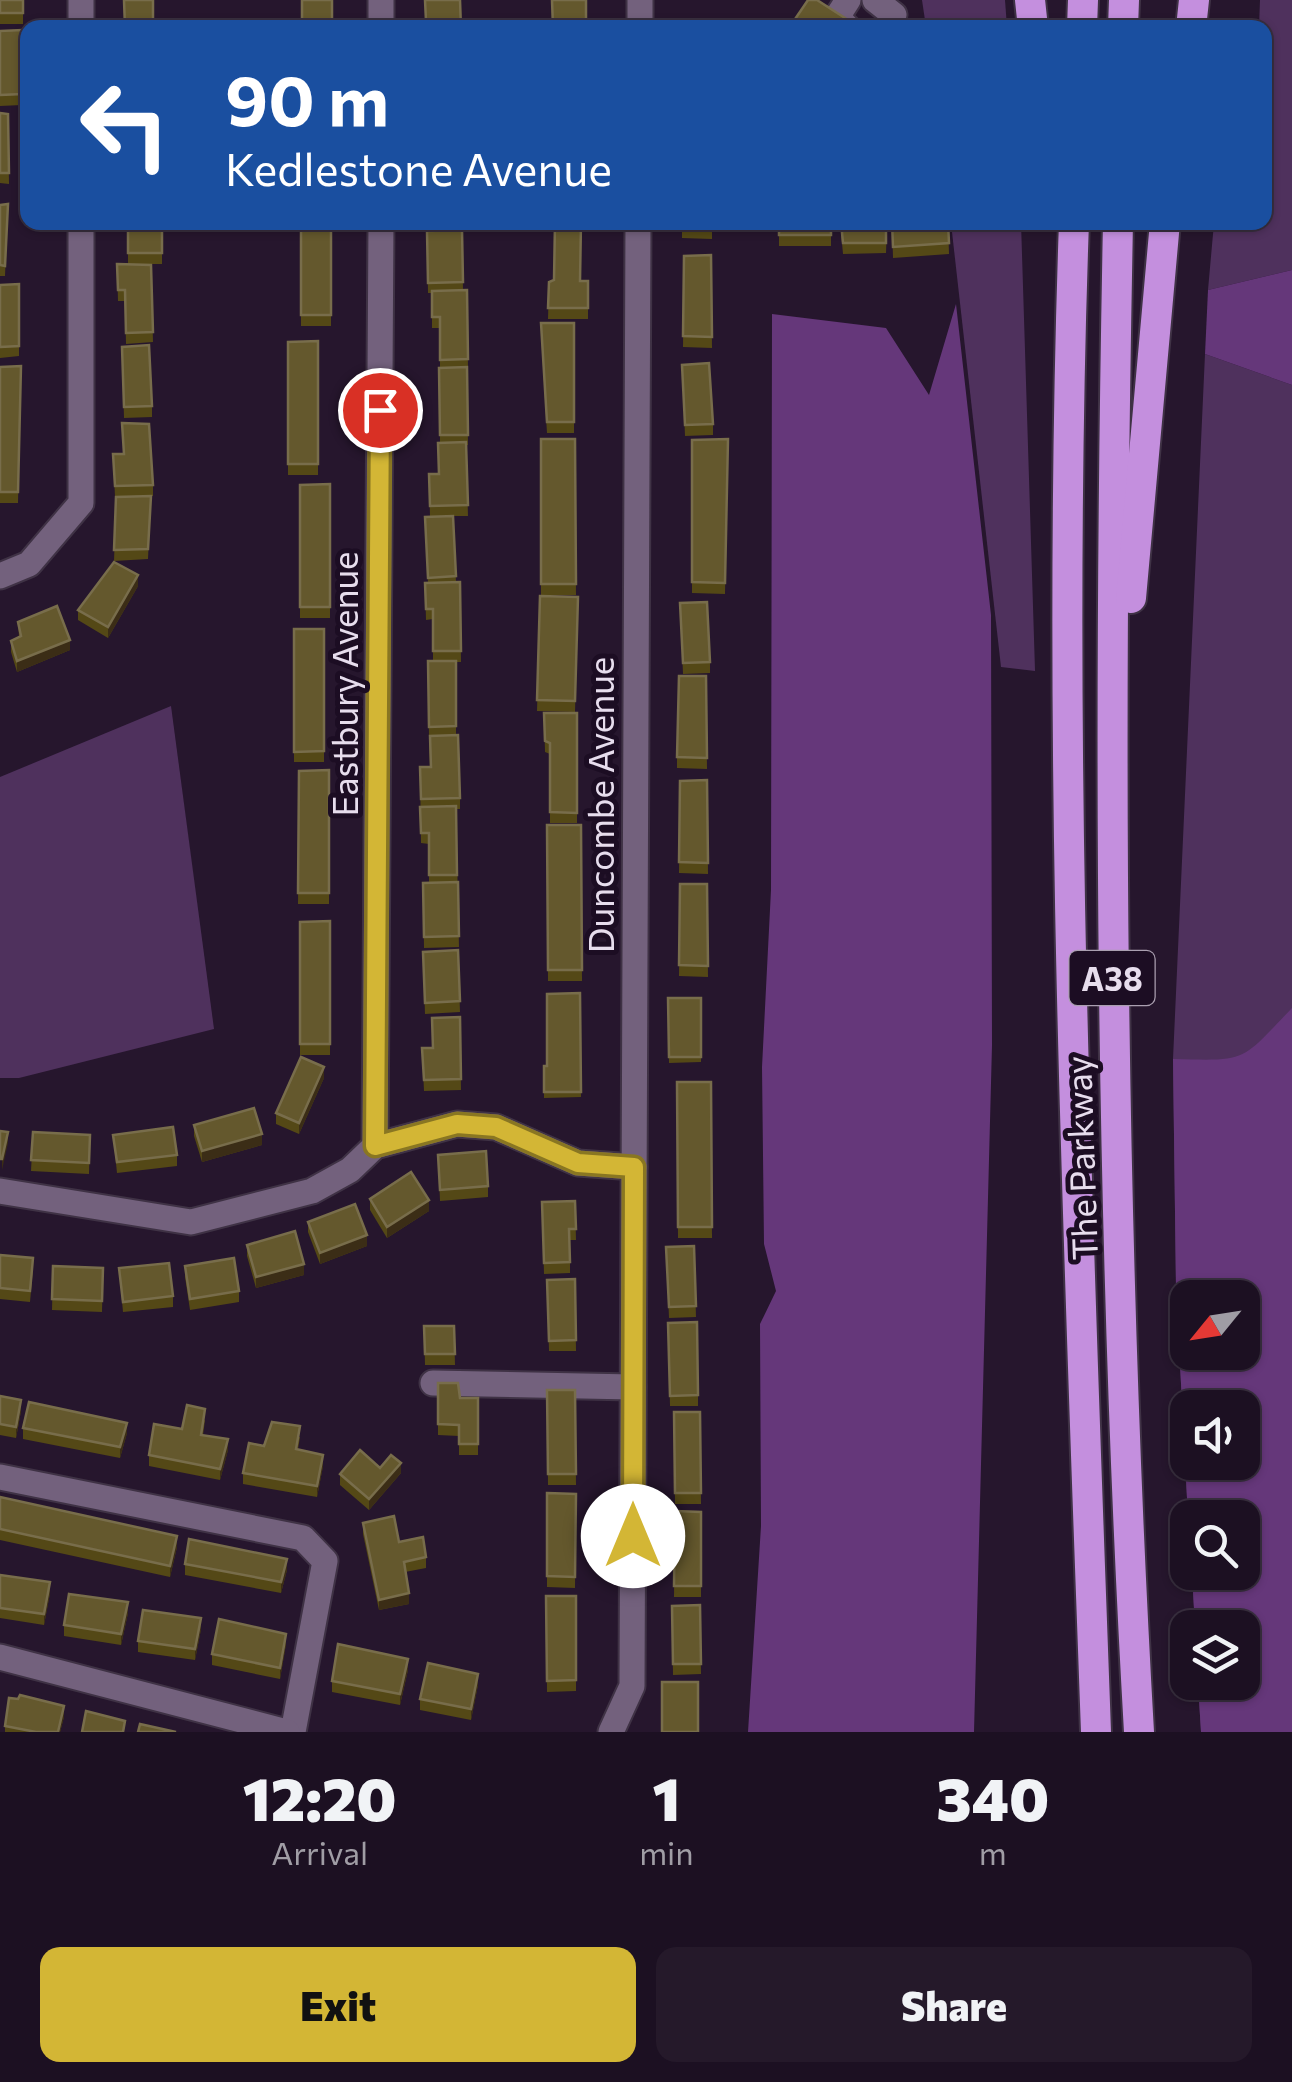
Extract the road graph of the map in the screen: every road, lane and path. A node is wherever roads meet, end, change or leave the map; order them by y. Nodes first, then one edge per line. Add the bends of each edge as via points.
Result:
1 (81, 230) edge
2 (380, 230) edge
3 (638, 230) edge
4 (1060, 230) edge
5 (1074, 230) edge
6 (1118, 230) edge
7 (1164, 230) edge
8 (1071, 307) junction
9 (0, 576) edge
10 (1112, 778) junction
11 (375, 1146) junction
12 (634, 1167) junction
13 (0, 1192) edge
14 (432, 1383) dead end
15 (634, 1387) junction
16 (0, 1477) edge
17 (0, 1658) edge
18 (290, 1732) edge
19 (611, 1732) edge
20 (1096, 1732) edge
21 (1140, 1732) edge

1 - 9 street via 81,503 29,564
2 - 11 street, Eastbury Avenue
3 - 12 street, Duncombe Avenue
4 - 8 highway, A38
5 - 8 highway, The Parkway / A38
6 - 10 highway, The Parkway / A38
7 - 10 highway, A38
8 - 20 highway, The Parkway / A38 via 1075,1067
10 - 21 highway, The Parkway / A38 via 1122,1362
11 - 12 street via 457,1124 496,1127 578,1163
11 - 13 street via 312,1192 190,1222
12 - 15 street, Duncombe Avenue
14 - 15 street
15 - 19 street, Duncombe Avenue via 632,1686
16 - 18 street via 304,1538 325,1561
17 - 18 street

